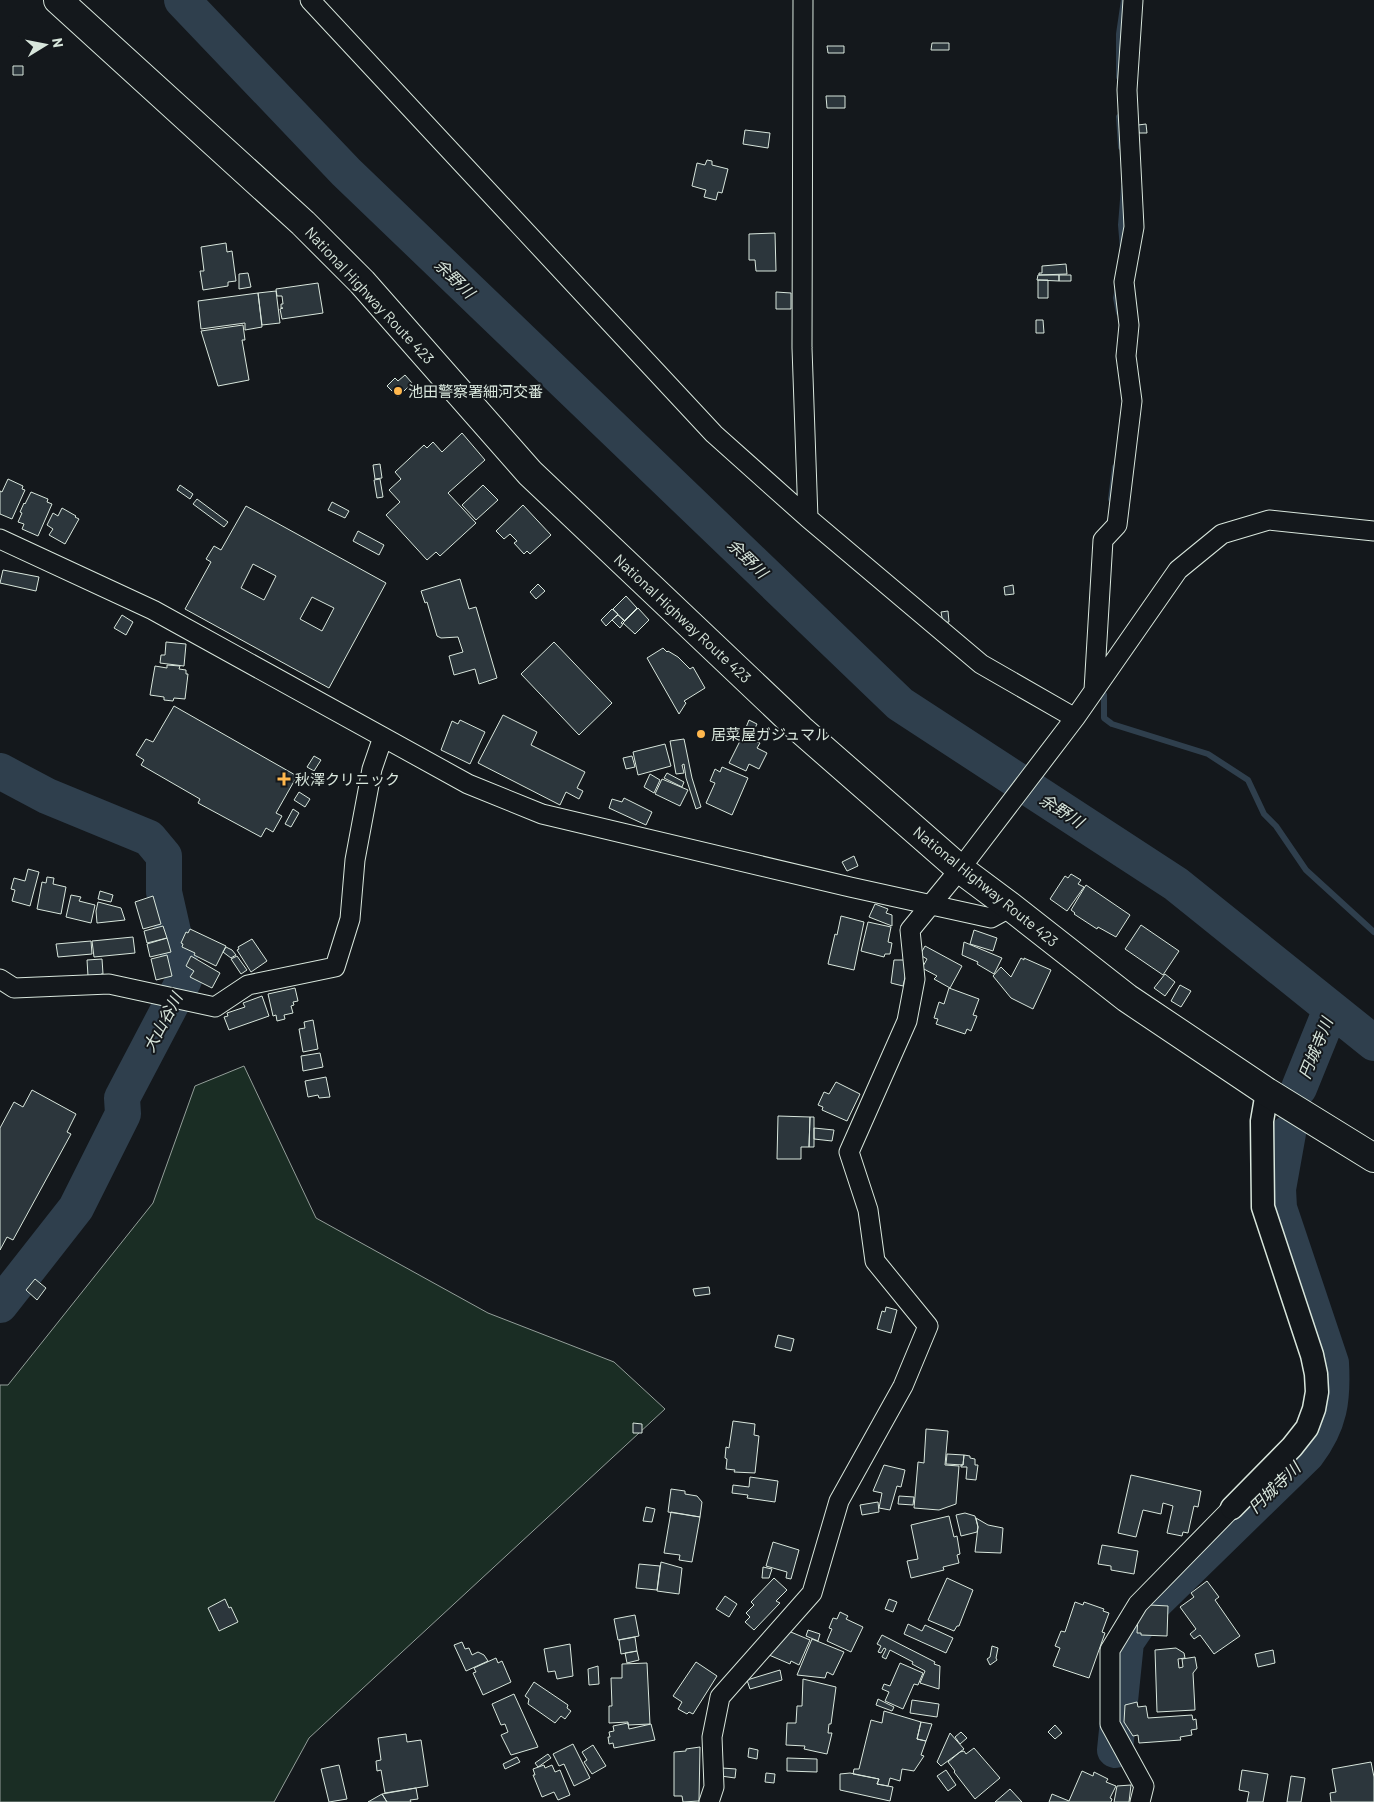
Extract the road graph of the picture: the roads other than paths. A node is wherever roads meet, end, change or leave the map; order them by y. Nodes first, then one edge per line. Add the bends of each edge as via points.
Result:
1 (58, 0) edge
2 (310, 0) edge
3 (803, 0) edge
4 (1133, 0) edge
5 (808, 518) junction
6 (1374, 531) edge
7 (0, 539) edge
8 (1094, 690) junction
9 (1071, 723) junction
10 (383, 737) junction
11 (960, 869) junction
12 (931, 906) junction
13 (1011, 907) junction
14 (0, 979) edge
15 (1267, 1092) junction
16 (1374, 1158) edge
17 (1232, 1508) joint
18 (709, 1802) edge
19 (1140, 1802) edge

1 - 11 highway, National Highway Route 423 via 303,223 362,282 537,480 800,729
2 - 5 street via 714,434
3 - 5 street via 802,348
4 - 8 street via 1127,90 1134,227 1124,282 1129,325 1126,356 1132,401 1117,526 1103,540
5 - 9 street via 981,664
6 - 8 street via 1269,520 1222,534 1178,570
7 - 10 street via 153,610
8 - 9 street
9 - 11 street
10 - 12 street via 468,784 542,814
10 - 14 street via 372,769 358,842 350,919 335,967 248,985 215,1007 109,984 14,988
11 - 12 street
11 - 13 highway, National Highway Route 423
12 - 13 street via 991,918
12 - 18 street via 910,930 915,979 907,1021 849,1152 868,1210 875,1261 928,1326 903,1386 839,1501 812,1593 720,1697 712,1738 714,1787
13 - 15 highway, National Highway Route 423 via 1127,998
15 - 16 highway, National Highway Route 423
15 - 17 street via 1262,1121 1263,1207 1312,1355 1317,1392 1307,1428
17 - 19 street via 1138,1604 1110,1650 1110,1724 1144,1786

